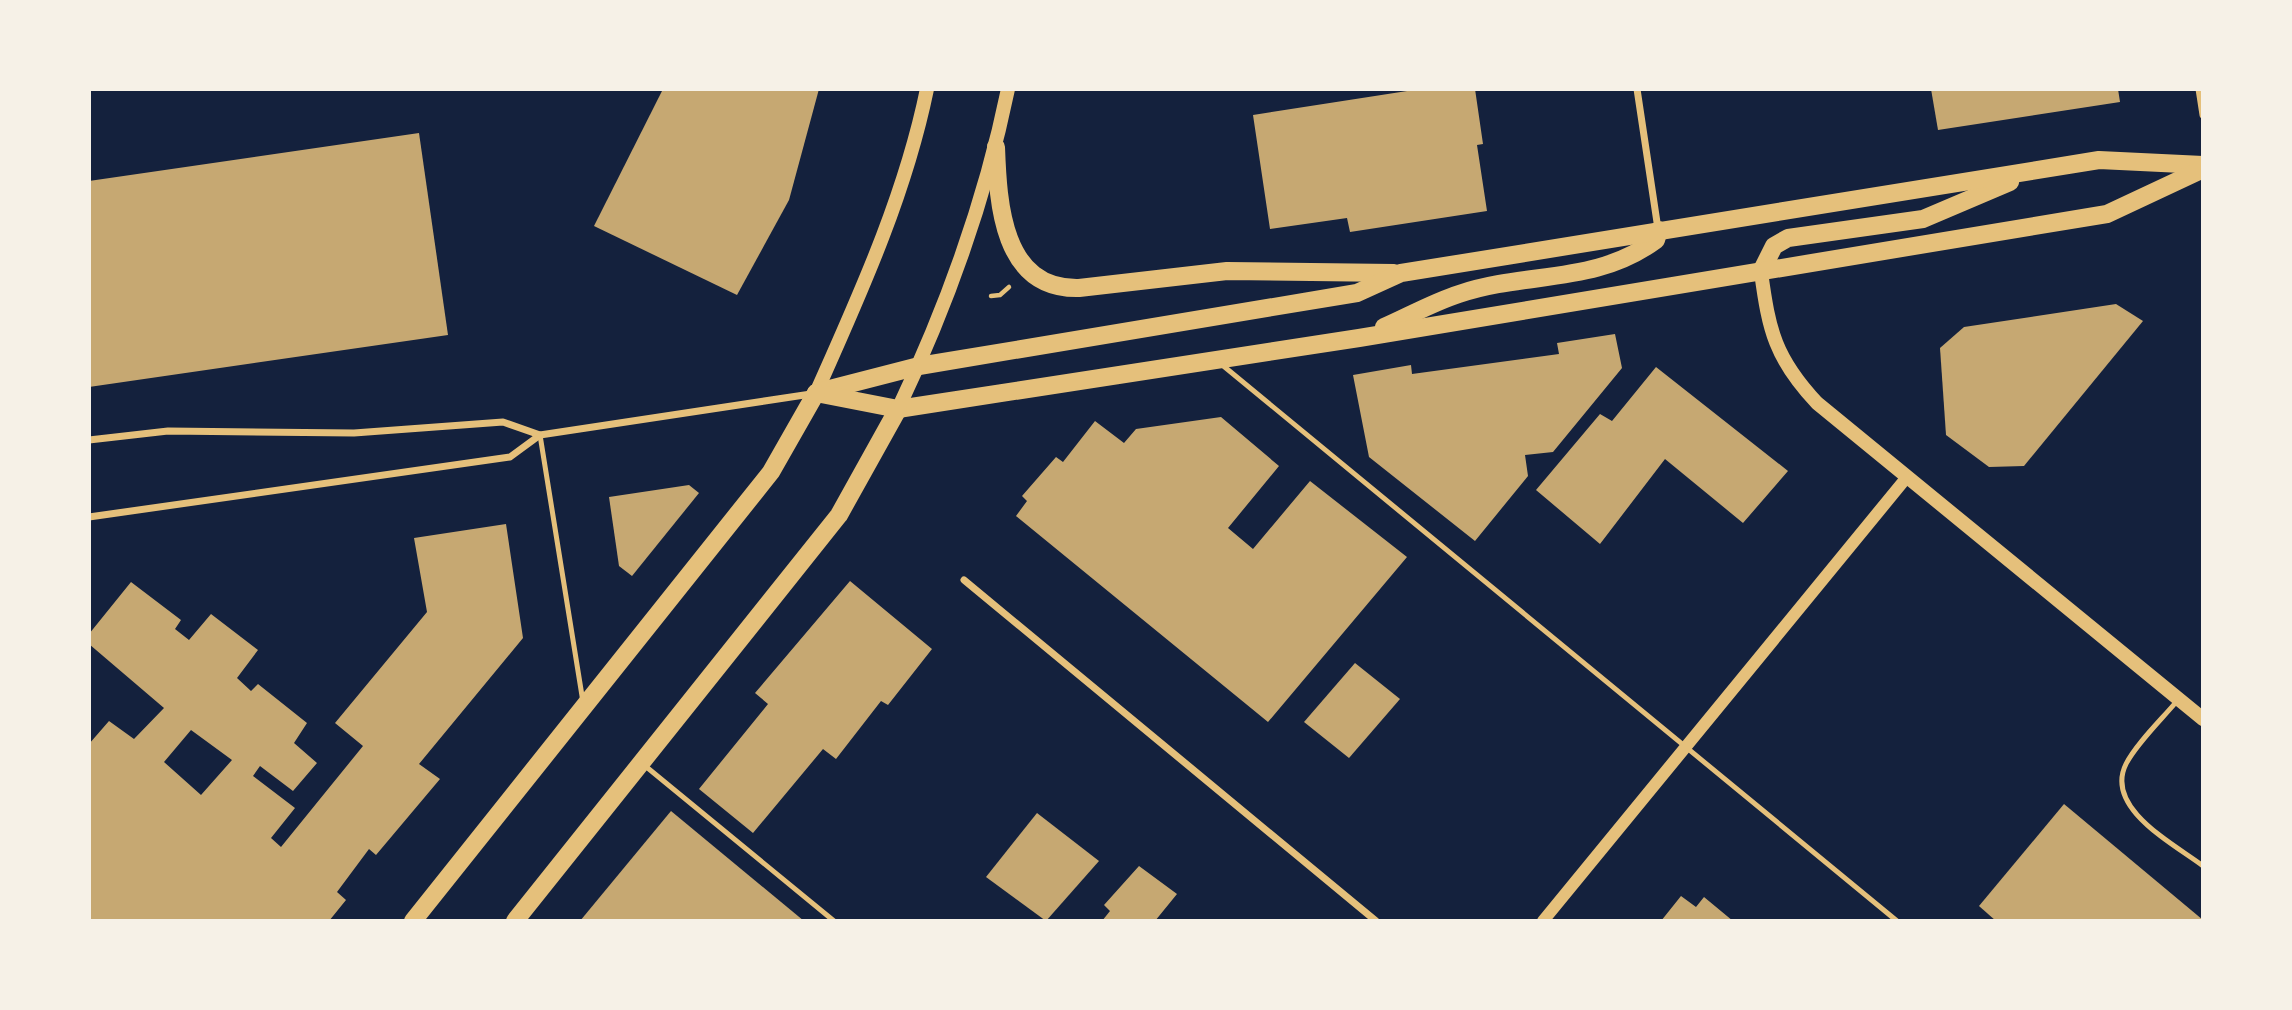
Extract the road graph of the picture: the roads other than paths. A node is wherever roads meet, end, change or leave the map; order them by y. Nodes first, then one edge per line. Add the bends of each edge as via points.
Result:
1 (927, 89) edge
2 (1009, 89) edge
3 (1637, 89) edge
4 (2199, 89) edge
5 (2203, 115) edge
6 (996, 147) junction
7 (2203, 167) edge
8 (2032, 173) junction
9 (1659, 230) junction
10 (1761, 272) junction
11 (1401, 273) junction
12 (1359, 338) junction
13 (1216, 360) junction
14 (919, 366) junction
15 (816, 393) junction
16 (898, 410) junction
17 (540, 435) junction
18 (89, 440) edge
19 (1907, 477) junction
20 (89, 517) edge
21 (964, 580) dead end
22 (2178, 699) junction
23 (584, 707) junction
24 (2203, 719) edge
25 (1685, 746) junction
26 (641, 763) junction
27 (2203, 866) edge
28 (413, 921) edge
29 (515, 921) edge
30 (834, 921) edge
31 (1376, 921) edge
32 (1542, 921) edge
33 (1897, 921) edge

1 - 15 main road via 895,205
2 - 6 main road
3 - 9 street
4 - 5 street
6 - 11 main road via 999,205 1007,235 1028,268 1061,287 1227,271
6 - 14 main road via 968,242
7 - 8 main road via 2099,160
7 - 10 main road via 2107,214
8 - 9 main road
8 - 10 main road via 1923,219 1788,238 1774,246
9 - 11 main road
9 - 12 main road via 1656,240 1623,262 1460,293
10 - 12 main road
10 - 19 main road via 1776,347 1793,377 1817,403
11 - 14 main road via 1357,293
12 - 13 main road
13 - 16 main road
13 - 25 lane
14 - 15 main road
14 - 16 main road
15 - 16 main road
15 - 17 street
15 - 23 main road via 771,472
16 - 26 main road via 839,515
17 - 18 street via 503,422 354,433 168,431
17 - 20 street via 510,457
17 - 23 lane
19 - 22 main road
19 - 25 street
21 - 31 street
22 - 24 main road
22 - 27 lane via 2126,764 2121,785 2131,811
23 - 28 main road
25 - 32 street
25 - 33 lane
26 - 29 main road
26 - 30 lane

